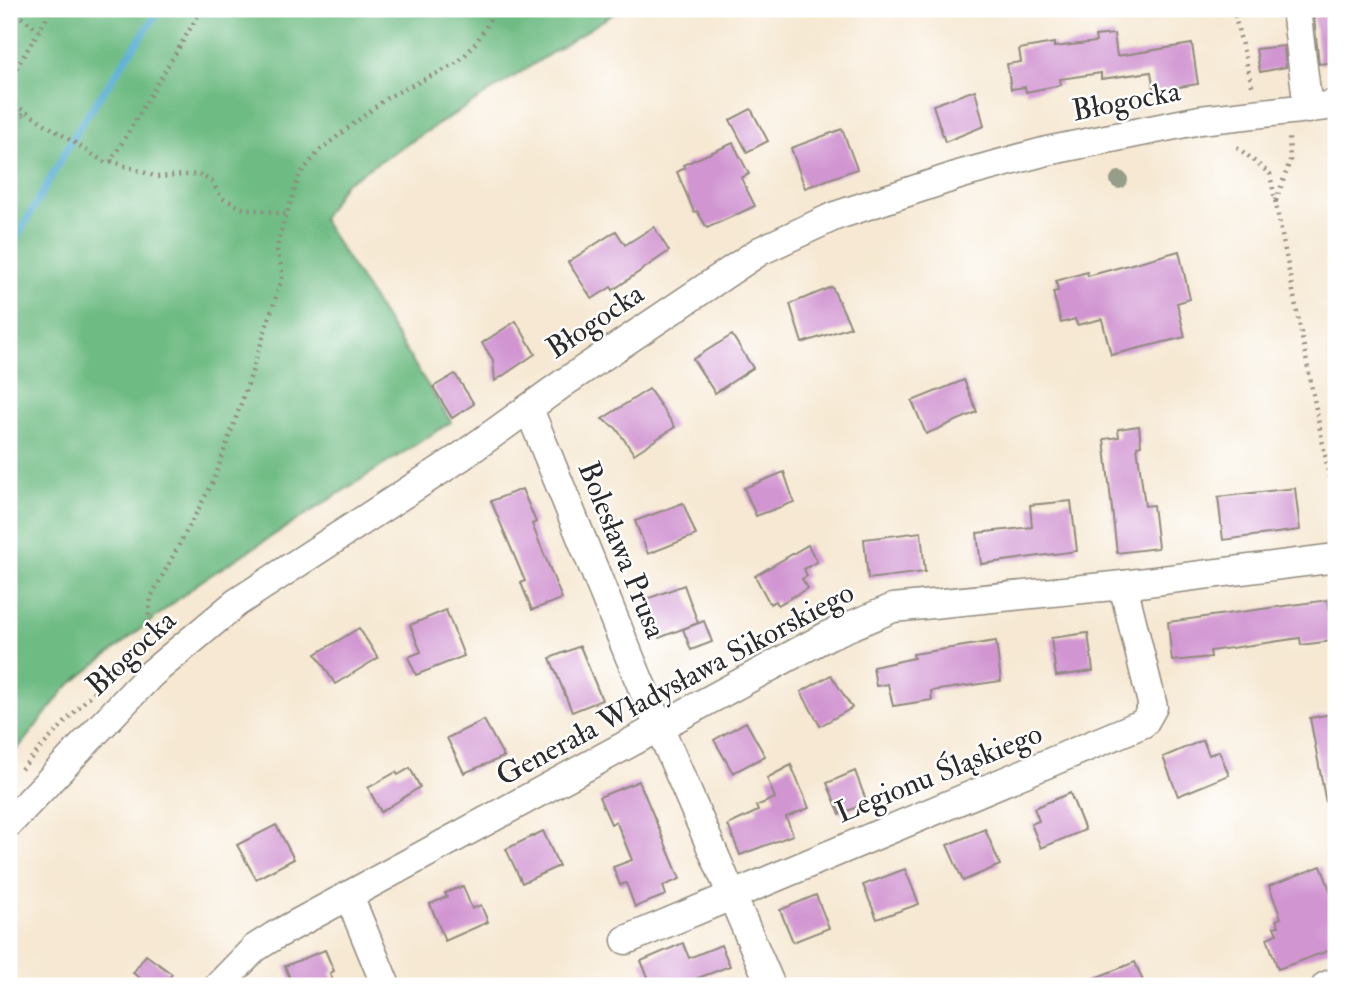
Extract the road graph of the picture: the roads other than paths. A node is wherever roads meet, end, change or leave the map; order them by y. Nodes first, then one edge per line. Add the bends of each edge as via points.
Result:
1 (1296, 9) edge
2 (1336, 105) edge
3 (1308, 109) junction
4 (529, 408) junction
5 (1336, 558) edge
6 (1124, 585) junction
7 (661, 727) junction
8 (9, 824) edge
9 (733, 894) junction
10 (349, 896) junction
11 (626, 940) dead end
12 (1336, 982) edge
13 (218, 986) edge
14 (386, 986) edge
15 (771, 986) edge
16 (1326, 986) edge

1 - 3 street
2 - 3 street, Błogocka
3 - 4 street, Błogocka via 1188,122 1047,151 835,216 760,251
4 - 7 street, Bolesława Prusa
4 - 8 street, Błogocka via 236,603 151,674
5 - 6 street, Generała Władysława Sikorskiego
6 - 7 street, Generała Władysława Sikorskiego via 893,608 829,635
6 - 9 street, Legionu Śląskiego via 1153,707 1144,723
7 - 9 street, Bolesława Prusa
7 - 10 street, Generała Władysława Sikorskiego
9 - 11 street, Legionu Śląskiego
9 - 15 street, Bolesława Prusa
10 - 13 street, Generała Władysława Sikorskiego via 255,948
10 - 14 street
12 - 16 street

